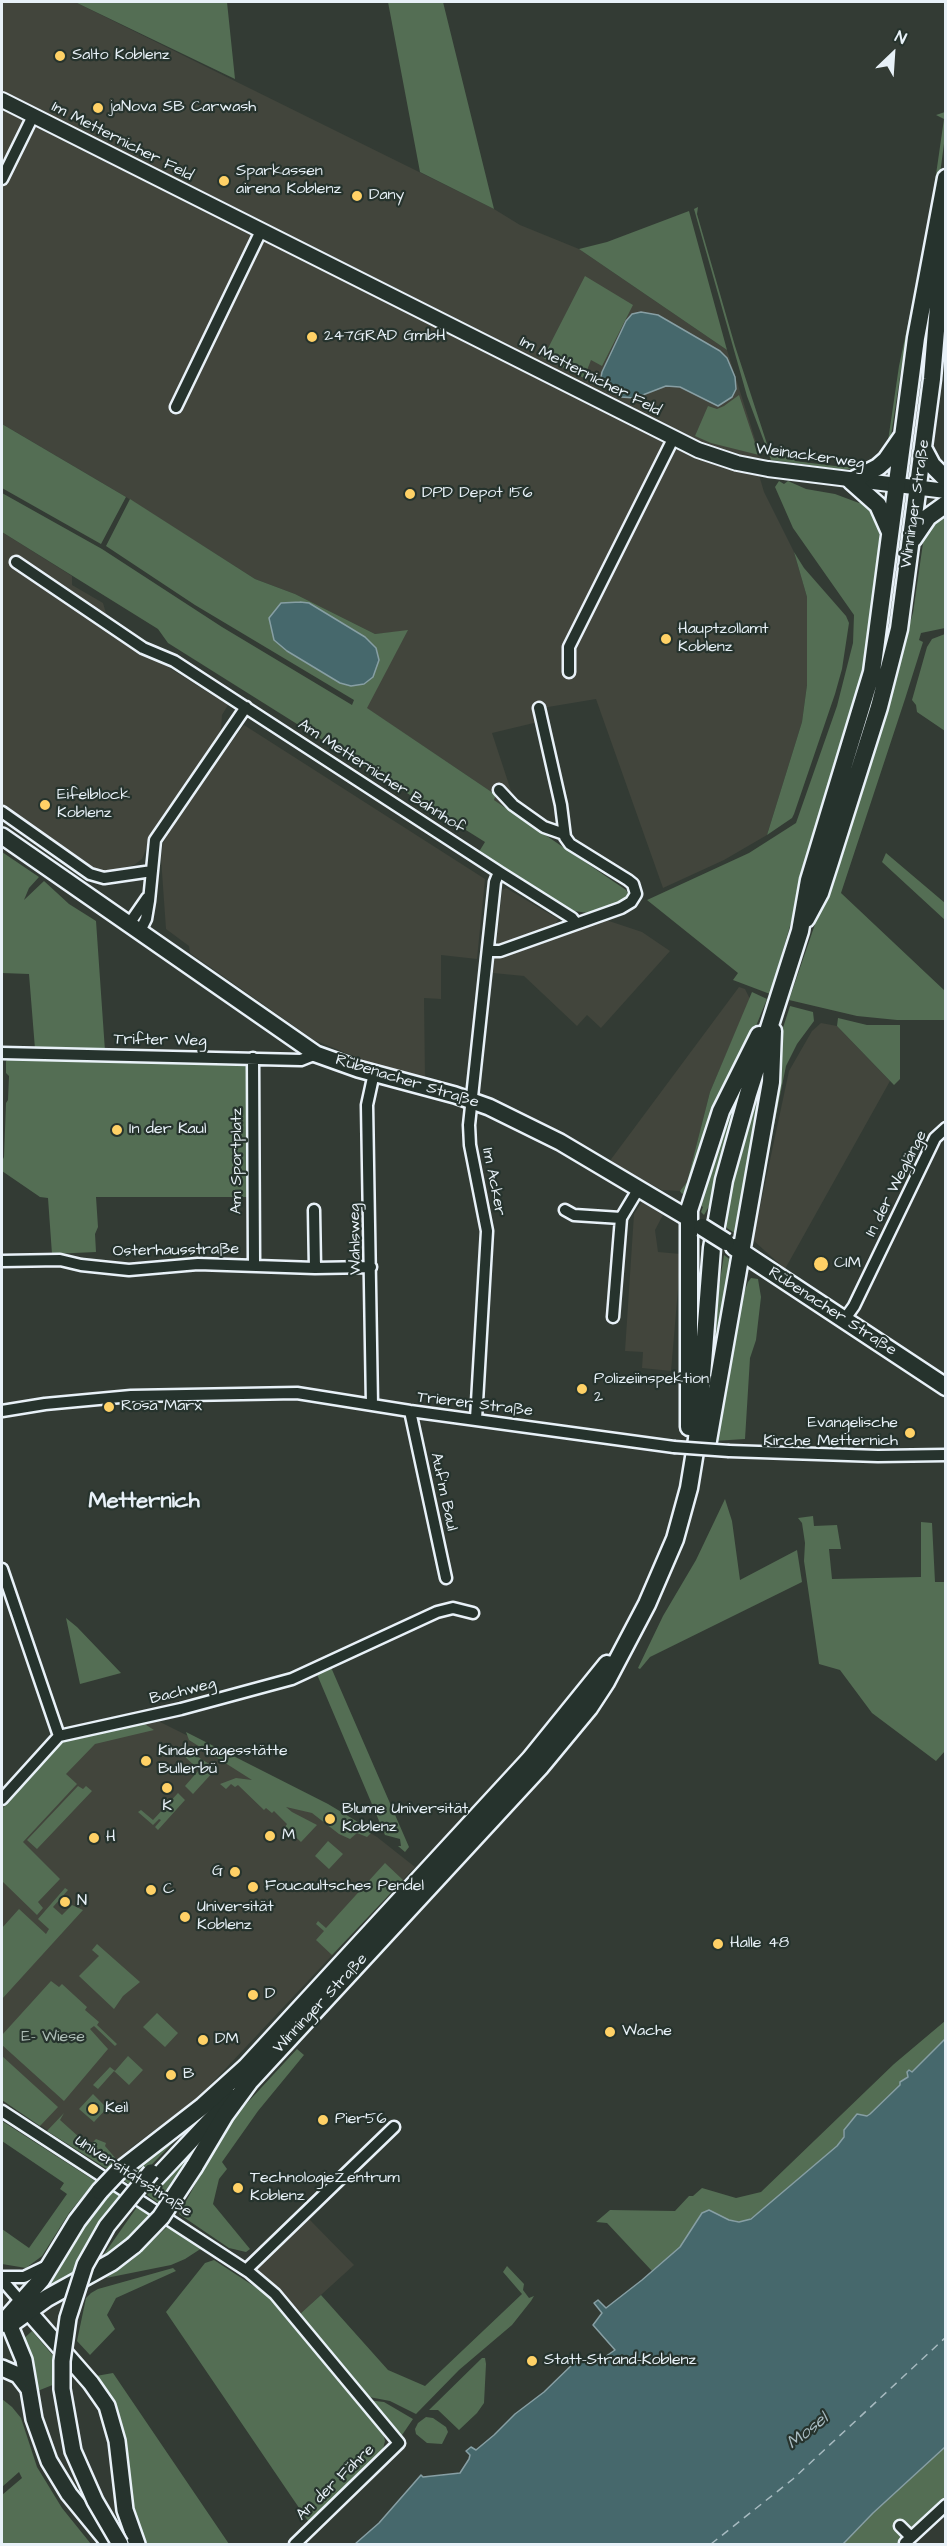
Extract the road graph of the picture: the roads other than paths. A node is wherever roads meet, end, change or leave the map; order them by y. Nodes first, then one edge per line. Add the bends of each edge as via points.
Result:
1 (2, 100) edge
2 (33, 116) junction
3 (2, 178) edge
4 (945, 178) edge
5 (945, 209) edge
6 (261, 231) junction
7 (176, 406) dead end
8 (905, 431) junction
9 (673, 438) junction
10 (923, 448) junction
11 (945, 479) edge
12 (850, 481) junction
13 (898, 486) junction
14 (918, 488) junction
15 (945, 491) edge
16 (945, 504) edge
17 (891, 537) junction
18 (911, 542) junction
19 (16, 562) dead end
20 (569, 672) dead end
21 (246, 707) junction
22 (539, 708) dead end
23 (499, 790) dead end
24 (2, 812) edge
25 (564, 834) junction
26 (2, 836) edge
27 (152, 871) junction
28 (499, 872) junction
29 (576, 923) junction
30 (134, 928) junction
31 (800, 930) junction
32 (488, 951) junction
33 (773, 1016) junction
34 (2, 1053) edge
35 (316, 1054) junction
36 (253, 1058) junction
37 (374, 1073) junction
38 (472, 1101) junction
39 (945, 1128) edge
40 (639, 1188) junction
41 (314, 1210) dead end
42 (565, 1210) dead end
43 (621, 1218) junction
44 (695, 1222) junction
45 (741, 1252) junction
46 (2, 1261) edge
47 (254, 1265) junction
48 (372, 1267) junction
49 (315, 1268) junction
50 (613, 1317) dead end
51 (844, 1320) junction
52 (945, 1387) edge
53 (2, 1405) edge
54 (372, 1405) junction
55 (2, 1411) edge
56 (411, 1411) junction
57 (476, 1419) junction
58 (945, 1455) edge
59 (689, 1488) junction
60 (2, 1569) edge
61 (446, 1578) dead end
62 (473, 1613) dead end
63 (59, 1736) junction
64 (2, 1799) edge
65 (244, 2078) junction
66 (2, 2111) edge
67 (394, 2127) dead end
68 (153, 2175) junction
69 (53, 2263) junction
70 (246, 2270) junction
71 (2, 2278) edge
72 (25, 2307) junction
73 (4, 2324) edge
74 (2, 2368) edge
75 (28, 2388) junction
76 (399, 2443) joint
77 (945, 2505) edge
78 (900, 2526) dead end
79 (110, 2544) edge
80 (120, 2544) edge
81 (129, 2544) edge
82 (137, 2544) edge
83 (295, 2544) edge

1 - 2 street, Im Metternicher Feld
2 - 3 street, Im Metternicher Feld
2 - 6 street, Im Metternicher Feld
4 - 8 main road, Winninger Straße via 916,338
5 - 10 main road, Winninger Straße
6 - 7 street
6 - 9 street, Im Metternicher Feld
8 - 12 main road via 886,460
8 - 13 main road, Winninger Straße
9 - 12 street, Weinackerweg via 737,463
9 - 20 street via 569,647
10 - 11 main road
10 - 14 main road, Winninger Straße
12 - 13 street, Weinackerweg
12 - 17 main road via 878,505
13 - 14 street, Weinackerweg
13 - 17 main road, Winninger Straße
14 - 15 street, Weinackerweg
14 - 18 main road, Winninger Straße
16 - 18 main road via 928,518
17 - 31 main road, Winninger Straße via 864,707 807,889
18 - 31 main road, Winninger Straße via 899,629 879,707 826,873
19 - 21 street, Am Metternicher Bahnhof via 143,648 174,661
21 - 27 street via 158,833
21 - 28 street, Am Metternicher Bahnhof
22 - 25 street
23 - 25 street via 513,806 544,827
24 - 27 street via 90,874 104,878
25 - 29 street via 570,844 628,880 635,889 634,899 627,905
26 - 30 main road, Rübenacher Straße
27 - 30 street via 146,919
28 - 29 street
28 - 32 street, Im Acker
29 - 32 street via 500,951
30 - 35 main road, Rübenacher Straße
31 - 33 main road
32 - 38 street, Im Acker
33 - 44 main road via 756,1039 729,1092 693,1196
33 - 45 main road via 772,1074
33 - 59 main road via 730,1155 716,1222 699,1424
34 - 36 street, Trifter Weg
35 - 36 street, Trifter Weg via 301,1060
35 - 37 main road, Rübenacher Straße
36 - 47 street, Am Sportplatz
37 - 38 main road, Rübenacher Straße
37 - 48 street, Wahlsweg via 368,1105
38 - 40 main road, Rübenacher Straße via 543,1132
38 - 57 street, Im Acker via 470,1145 487,1231
39 - 51 street, In der Weglänge via 935,1138
40 - 43 street
40 - 44 main road, Rübenacher Straße
41 - 49 street
42 - 43 street via 574,1215
43 - 50 street
44 - 45 main road, Rübenacher Straße, bridge
44 - 59 main road via 685,1467
45 - 51 main road, Rübenacher Straße
45 - 59 main road via 704,1461
46 - 47 street, Osterhausstraße via 60,1260 129,1270 198,1264
47 - 49 street, Osterhausstraße
48 - 49 street, Osterhausstraße
48 - 54 street, Wahlsweg
51 - 52 main road, Rübenacher Straße
53 - 55 street
54 - 55 street, Trierer Straße via 297,1393 226,1393 92,1399
54 - 56 street, Trierer Straße
56 - 57 street, Trierer Straße
56 - 61 street, Auf'm Baul
57 - 58 street, Trierer Straße, bridge via 674,1447
59 - 65 main road, Winninger Straße via 663,1568 622,1648 530,1759
60 - 63 street
62 - 63 street, Bachweg via 453,1608 437,1612 292,1679
63 - 64 street
65 - 68 main road via 218,2101
65 - 69 main road, Winninger Straße, bridge via 118,2172 77,2221
65 - 72 main road, Winninger Straße, bridge via 161,2217 112,2262
66 - 70 street, Universitätsstraße
67 - 70 street
68 - 80 main road, bridge via 107,2226 85,2265 68,2318 62,2361 62,2389 73,2451
68 - 81 main road via 96,2260 81,2301 70,2362 70,2391 81,2449 100,2494
69 - 71 street via 33,2275
69 - 72 main road, Winninger Straße
70 - 76 street, Universitätsstraße via 275,2294
71 - 72 street
72 - 73 main road, Winninger Straße
72 - 82 main road via 100,2394 111,2416 122,2496
73 - 75 main road via 24,2360
74 - 75 main road via 18,2375
75 - 79 main road via 37,2431 53,2470
76 - 83 street, An der Fähre
77 - 78 street via 908,2540

